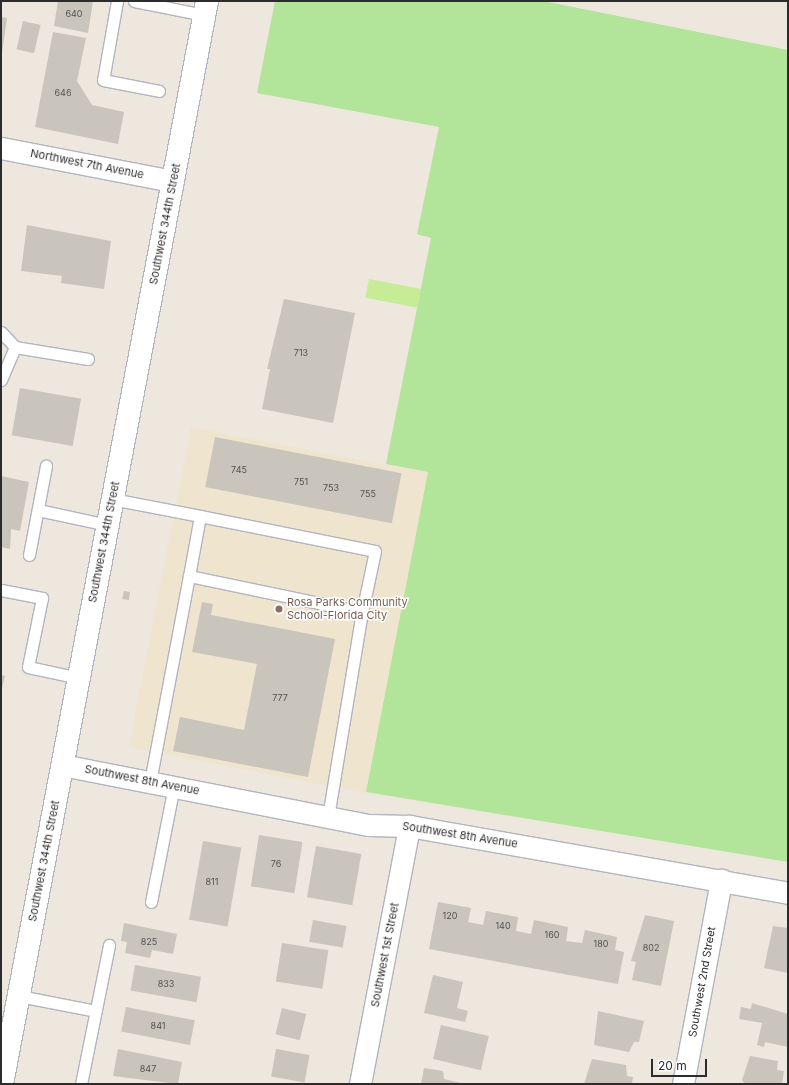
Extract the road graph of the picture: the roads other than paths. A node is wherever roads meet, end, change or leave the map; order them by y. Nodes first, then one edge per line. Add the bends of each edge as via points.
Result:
1 (117, 1) edge
2 (134, 1) edge
3 (206, 8) edge
4 (159, 91) dead end
5 (1, 148) edge
6 (173, 181) junction
7 (1, 332) edge
8 (15, 347) junction
9 (88, 359) dead end
10 (1, 380) edge
11 (46, 466) dead end
12 (112, 499) junction
13 (38, 510) junction
14 (200, 516) junction
15 (108, 525) junction
16 (29, 555) dead end
17 (189, 576) junction
18 (1, 590) edge
19 (362, 612) junction
20 (79, 678) junction
21 (62, 765) junction
22 (150, 782) junction
23 (174, 786) junction
24 (328, 817) junction
25 (409, 826) junction
26 (720, 880) junction
27 (788, 893) edge
28 (151, 902) dead end
29 (109, 945) dead end
30 (19, 996) junction
31 (96, 1011) junction
32 (2, 1084) edge
33 (81, 1084) edge
34 (360, 1084) edge
35 (683, 1084) edge

1 - 4 lane via 103,80
2 - 3 lane
3 - 6 main road, Southwest 344th Street
5 - 6 street, Northwest 7th Avenue
6 - 12 main road, Southwest 344th Street
7 - 8 lane
8 - 9 lane
8 - 10 lane
11 - 13 lane
12 - 14 lane
12 - 15 main road, Southwest 344th Street
13 - 15 lane
13 - 16 lane
14 - 17 lane
14 - 19 lane via 375,551
15 - 20 main road, Southwest 344th Street
17 - 19 lane
17 - 22 lane
18 - 20 lane via 42,598 28,667
19 - 24 lane
20 - 21 main road, Southwest 344th Street
21 - 22 street, Southwest 8th Avenue
21 - 30 main road, Southwest 344th Street
22 - 23 street, Southwest 8th Avenue
23 - 24 street, Southwest 8th Avenue
23 - 28 lane
24 - 25 street, Southwest 8th Avenue via 368,825
25 - 26 street, Southwest 8th Avenue
25 - 34 street, Southwest 1st Street
26 - 27 street, Southwest 8th Avenue
26 - 35 street, Southwest 2nd Street
29 - 31 lane
30 - 31 lane
30 - 32 main road, Southwest 344th Street
31 - 33 lane

